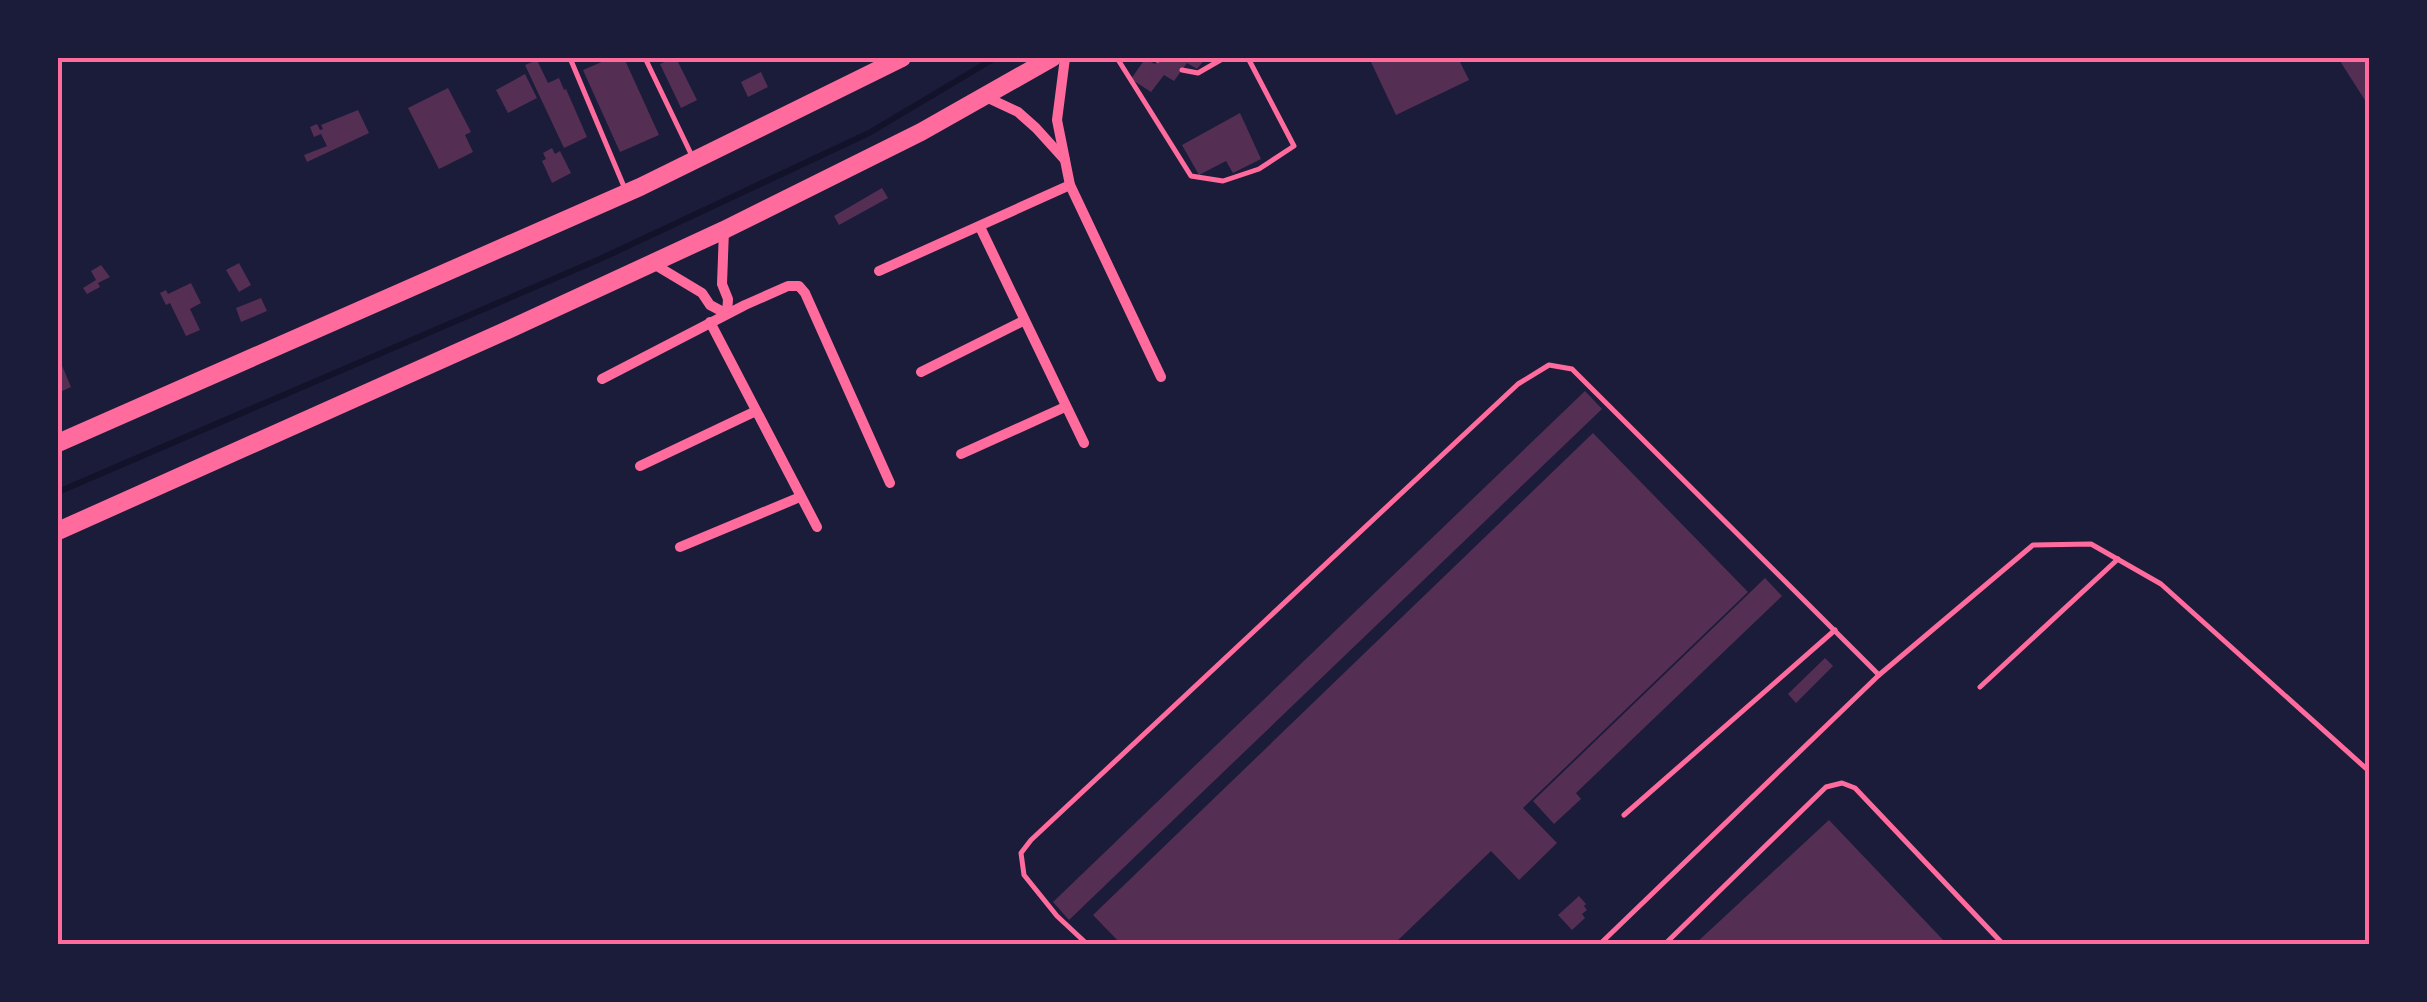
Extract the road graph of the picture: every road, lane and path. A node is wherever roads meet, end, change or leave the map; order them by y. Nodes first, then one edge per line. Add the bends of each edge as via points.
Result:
1 (570, 58) edge
2 (646, 58) edge
3 (902, 58) edge
4 (1052, 58) edge
5 (1065, 58) edge
6 (1117, 58) edge
7 (1150, 58) edge
8 (1224, 58) edge
9 (1248, 58) edge
10 (1158, 60) edge
11 (1182, 70) dead end
12 (984, 96) junction
13 (694, 160) junction
14 (1066, 161) junction
15 (1070, 184) junction
16 (626, 193) junction
17 (980, 227) junction
18 (724, 230) junction
19 (652, 263) junction
20 (879, 271) dead end
21 (728, 314) junction
22 (1023, 320) junction
23 (710, 322) junction
24 (921, 372) dead end
25 (1161, 377) dead end
26 (602, 378) dead end
27 (1066, 407) junction
28 (756, 411) junction
29 (58, 443) edge
30 (1084, 443) dead end
31 (960, 454) dead end
32 (640, 466) dead end
33 (890, 483) dead end
34 (800, 497) junction
35 (818, 528) dead end
36 (58, 531) edge
37 (680, 547) dead end
38 (2118, 559) junction
39 (1835, 630) junction
40 (1880, 674) junction
41 (1980, 686) dead end
42 (2370, 772) edge
43 (1624, 815) dead end
44 (1087, 944) edge
45 (1600, 944) edge
46 (1665, 944) edge
47 (2003, 944) edge

1 - 16 lane
2 - 13 lane
3 - 13 main road
4 - 12 main road
5 - 14 street via 1057,120
6 - 9 lane via 1191,176 1223,181 1259,169 1294,146
7 - 10 lane
8 - 11 lane via 1198,73
12 - 14 street via 1018,112
12 - 18 main road
13 - 16 main road
14 - 15 street
15 - 17 street
15 - 25 street
16 - 29 main road
17 - 20 street
17 - 22 street
18 - 19 main road
18 - 21 street
19 - 21 street
19 - 36 main road
21 - 23 street
21 - 33 street via 799,286
22 - 24 street
22 - 27 street
23 - 26 street
23 - 28 street
27 - 30 street
27 - 31 street
28 - 32 street
28 - 34 street
34 - 35 street
34 - 37 street
38 - 40 lane via 2091,544 2033,546
38 - 41 lane
38 - 42 lane via 2161,584
39 - 40 lane
39 - 43 lane
39 - 44 lane via 1572,369 1549,365 1518,384 1021,853 1024,874
40 - 45 lane
46 - 47 lane via 1826,788 1842,783 1855,788

